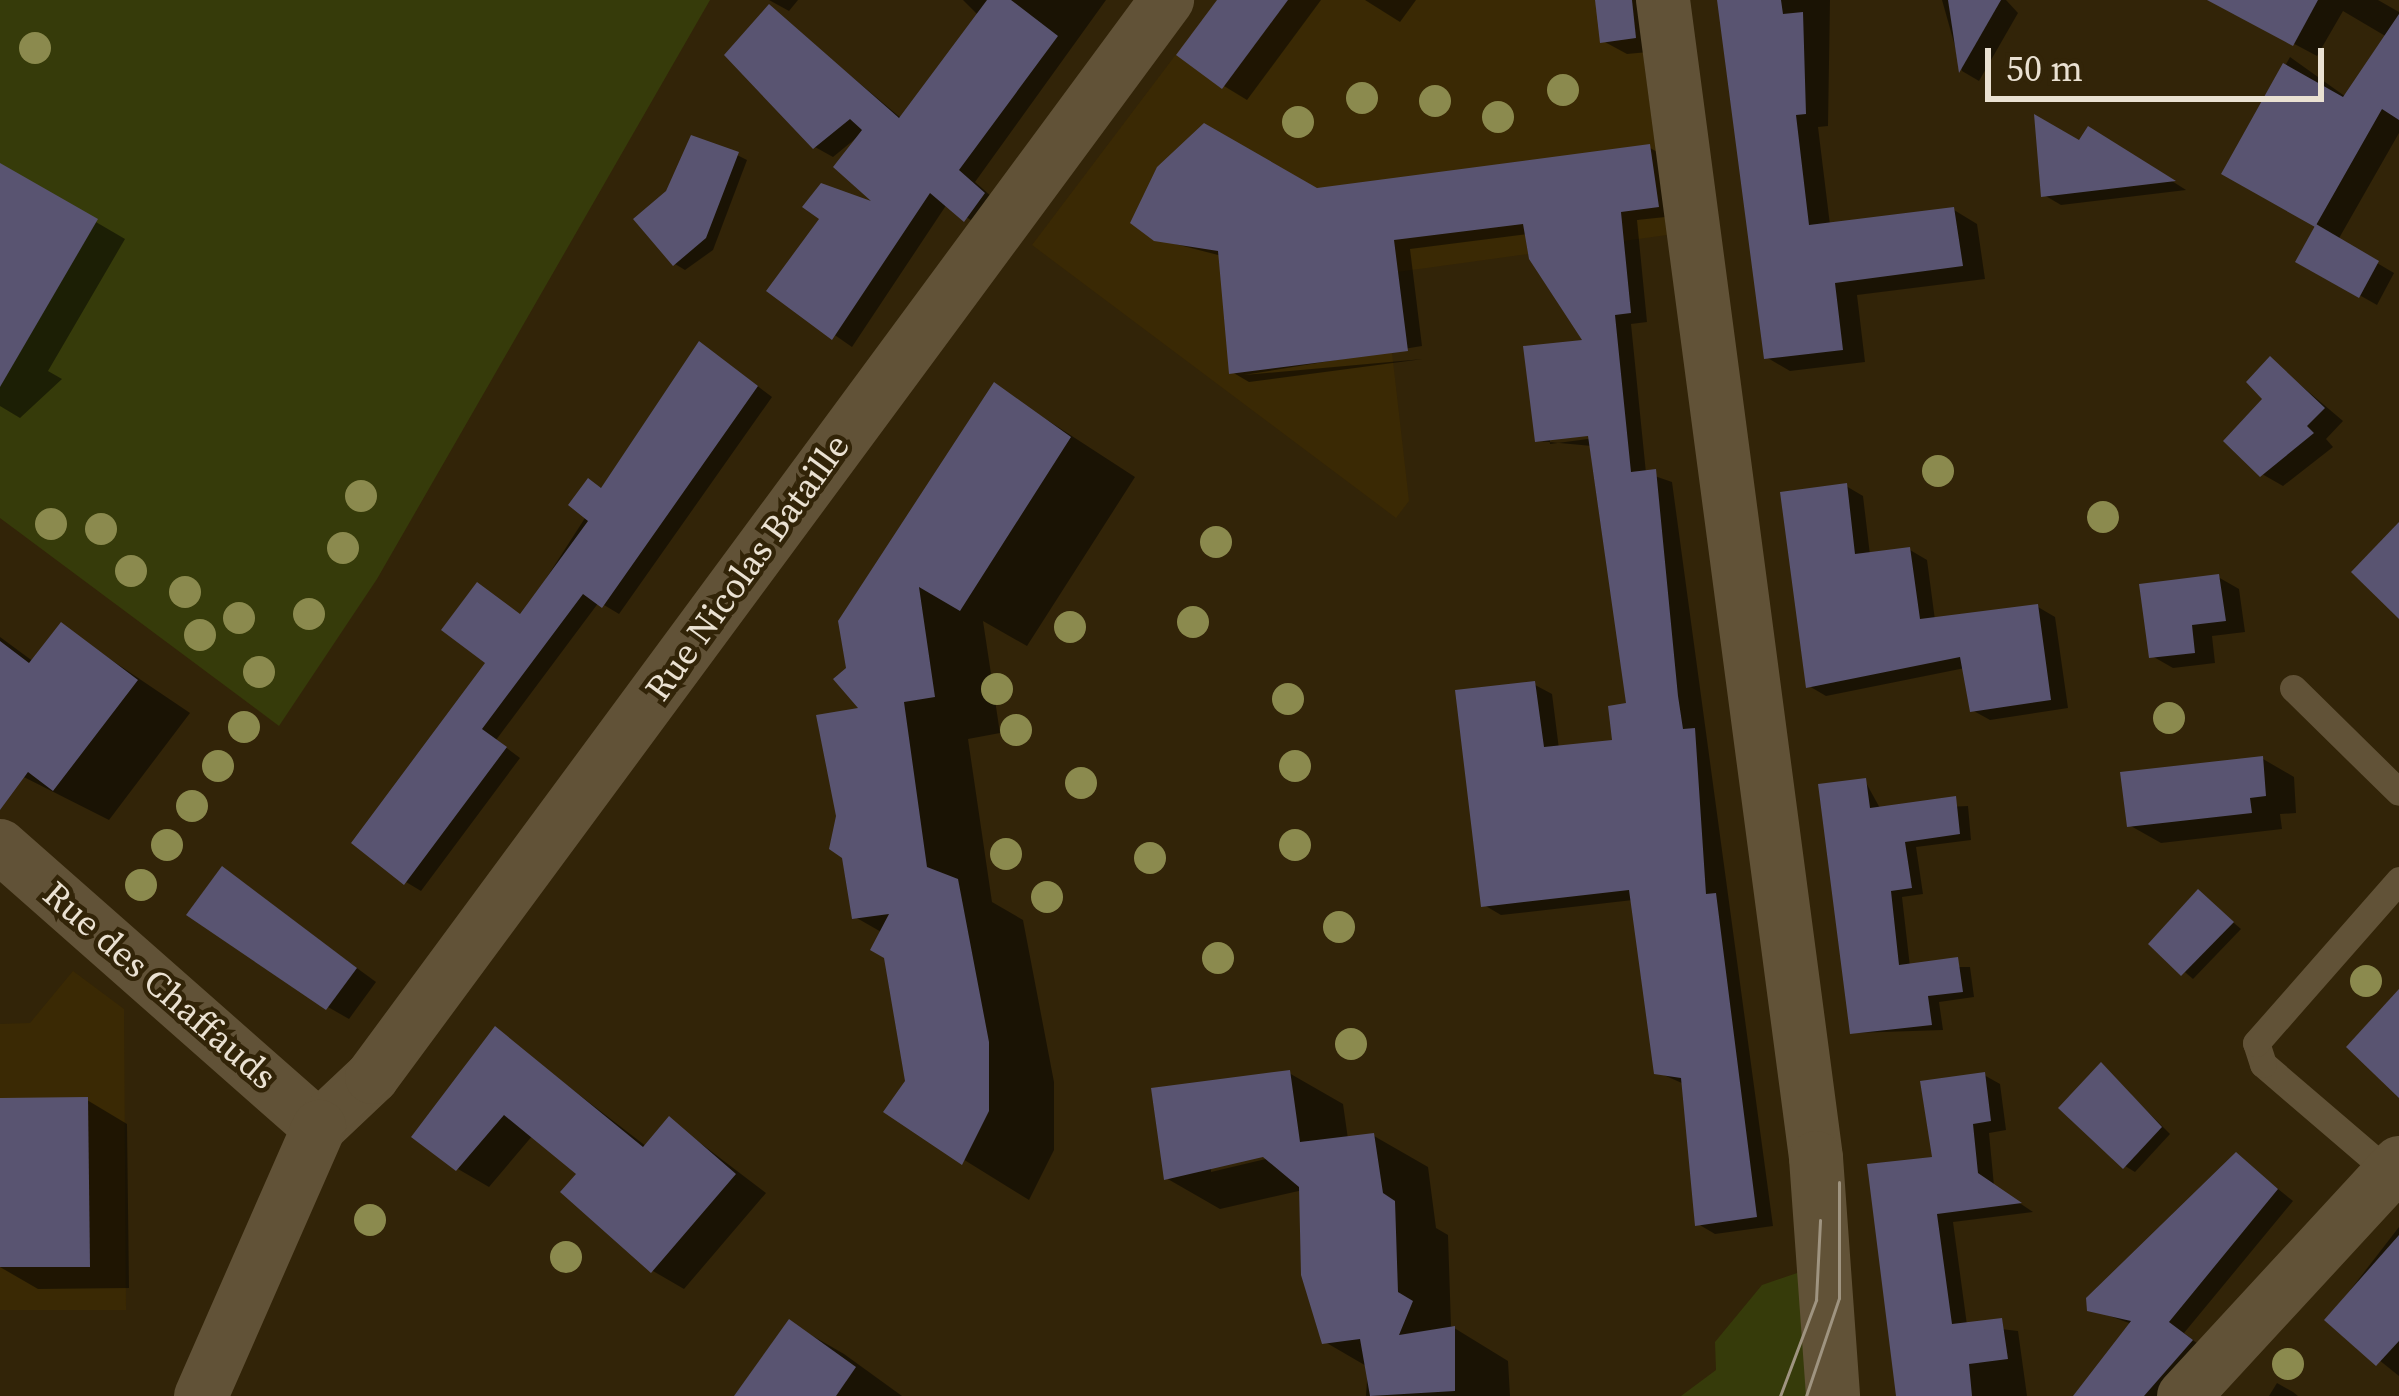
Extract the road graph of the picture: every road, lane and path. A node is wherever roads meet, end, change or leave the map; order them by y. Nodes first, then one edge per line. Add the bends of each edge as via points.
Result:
1 (1167, 0) edge
2 (1664, 0) edge
3 (1687, 0) edge
4 (2293, 688) dead end
5 (2399, 792) edge
6 (0, 846) edge
7 (2399, 880) edge
8 (319, 1127) junction
9 (2395, 1168) edge
10 (1830, 1201) junction
11 (201, 1396) edge
12 (1833, 1396) edge
13 (1863, 1396) edge
14 (2184, 1396) edge

1 - 8 street, Rue Nicolas Bataille via 372,1077
2 - 10 street
3 - 10 lane
4 - 5 lane
6 - 8 street, Rue des Chaffauds
7 - 9 lane via 2256,1043 2263,1064
8 - 11 street
9 - 14 street
10 - 12 street
10 - 13 street

